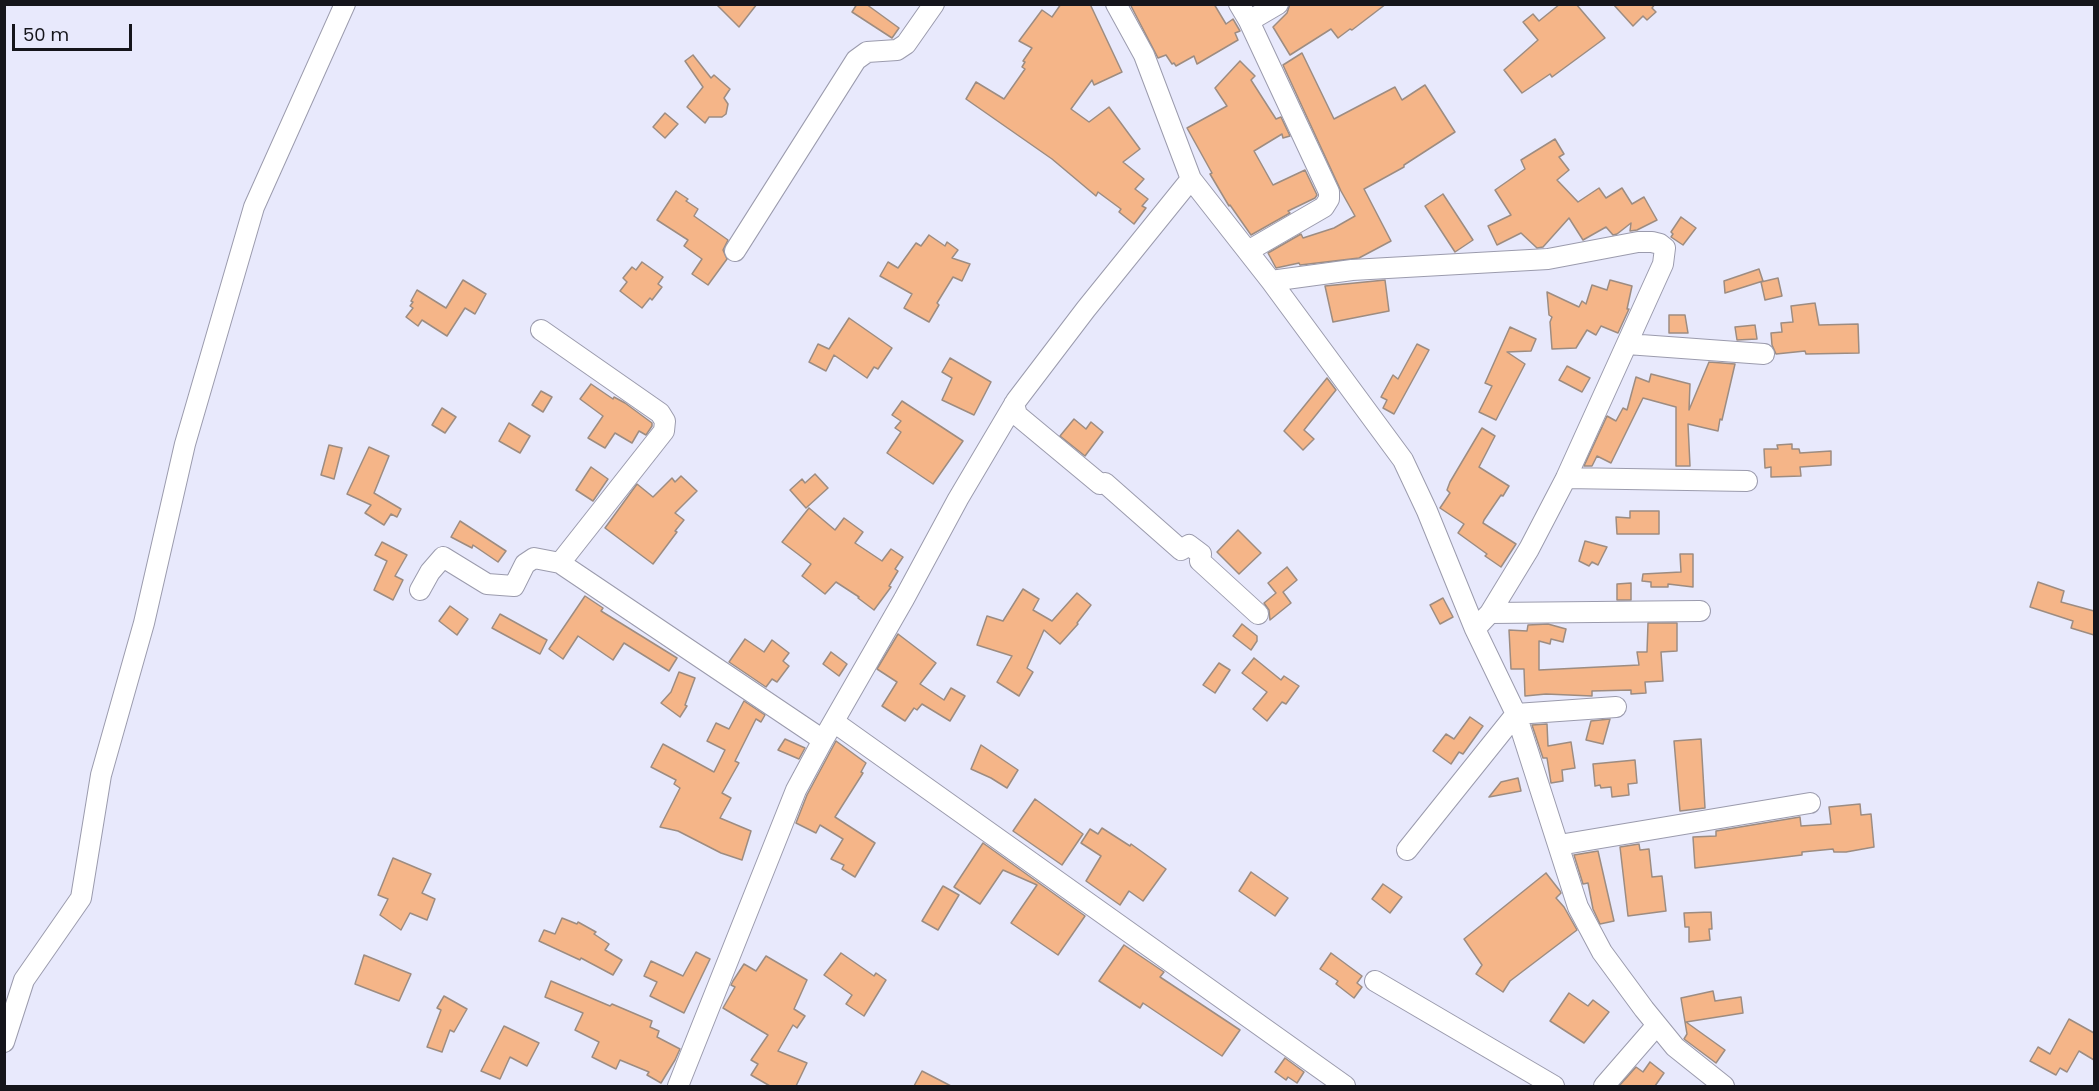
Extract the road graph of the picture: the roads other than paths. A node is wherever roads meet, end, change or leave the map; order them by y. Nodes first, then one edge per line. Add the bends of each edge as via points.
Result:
1 (345, 4) edge
2 (934, 4) edge
3 (1116, 4) edge
4 (1278, 4) edge
5 (1244, 13) edge
6 (1191, 179) junction
7 (735, 251) dead end
8 (1248, 251) junction
9 (1271, 281) junction
10 (541, 330) dead end
11 (1627, 344) junction
12 (1764, 354) dead end
13 (1014, 404) junction
14 (1566, 478) junction
15 (1747, 481) dead end
16 (560, 563) junction
17 (420, 590) dead end
18 (1700, 611) dead end
19 (1490, 613) junction
20 (1258, 614) dead end
21 (1475, 629) junction
22 (1616, 707) dead end
23 (1516, 714) junction
24 (834, 722) junction
25 (823, 740) junction
26 (1810, 803) dead end
27 (1559, 845) junction
28 (1407, 850) dead end
29 (1375, 981) dead end
30 (1657, 1025) junction
31 (4, 1042) edge
32 (678, 1086) edge
33 (1344, 1086) edge
34 (1554, 1086) edge
35 (1604, 1086) edge
36 (1724, 1086) edge

1 - 31 street via 254,207 185,444 144,623 101,775 81,898 24,980
2 - 7 street via 906,44 897,50 867,52 855,60
3 - 6 street via 1144,55
4 - 5 street
5 - 8 street via 1329,192 1324,207 1312,216
6 - 8 street
6 - 13 street
8 - 9 street
9 - 11 street via 1352,270 1548,259 1638,242 1660,244 1665,248 1663,264
9 - 21 street via 1403,460
10 - 16 street via 660,413 665,421 664,431
11 - 12 street
11 - 14 street
13 - 20 street via 1017,415 1100,484 1105,483 1181,550 1189,545 1201,554 1200,561
13 - 24 street
14 - 15 street
14 - 19 street
16 - 17 street via 534,558 525,564 513,585 487,584 443,557
16 - 25 street
18 - 19 street
19 - 21 street
21 - 23 street
22 - 23 street
23 - 27 street
23 - 28 street
24 - 25 street
24 - 33 street
25 - 32 street via 796,790
26 - 27 street
27 - 30 street via 1578,907 1602,952
29 - 34 street
30 - 35 street
30 - 36 street via 1675,1047

